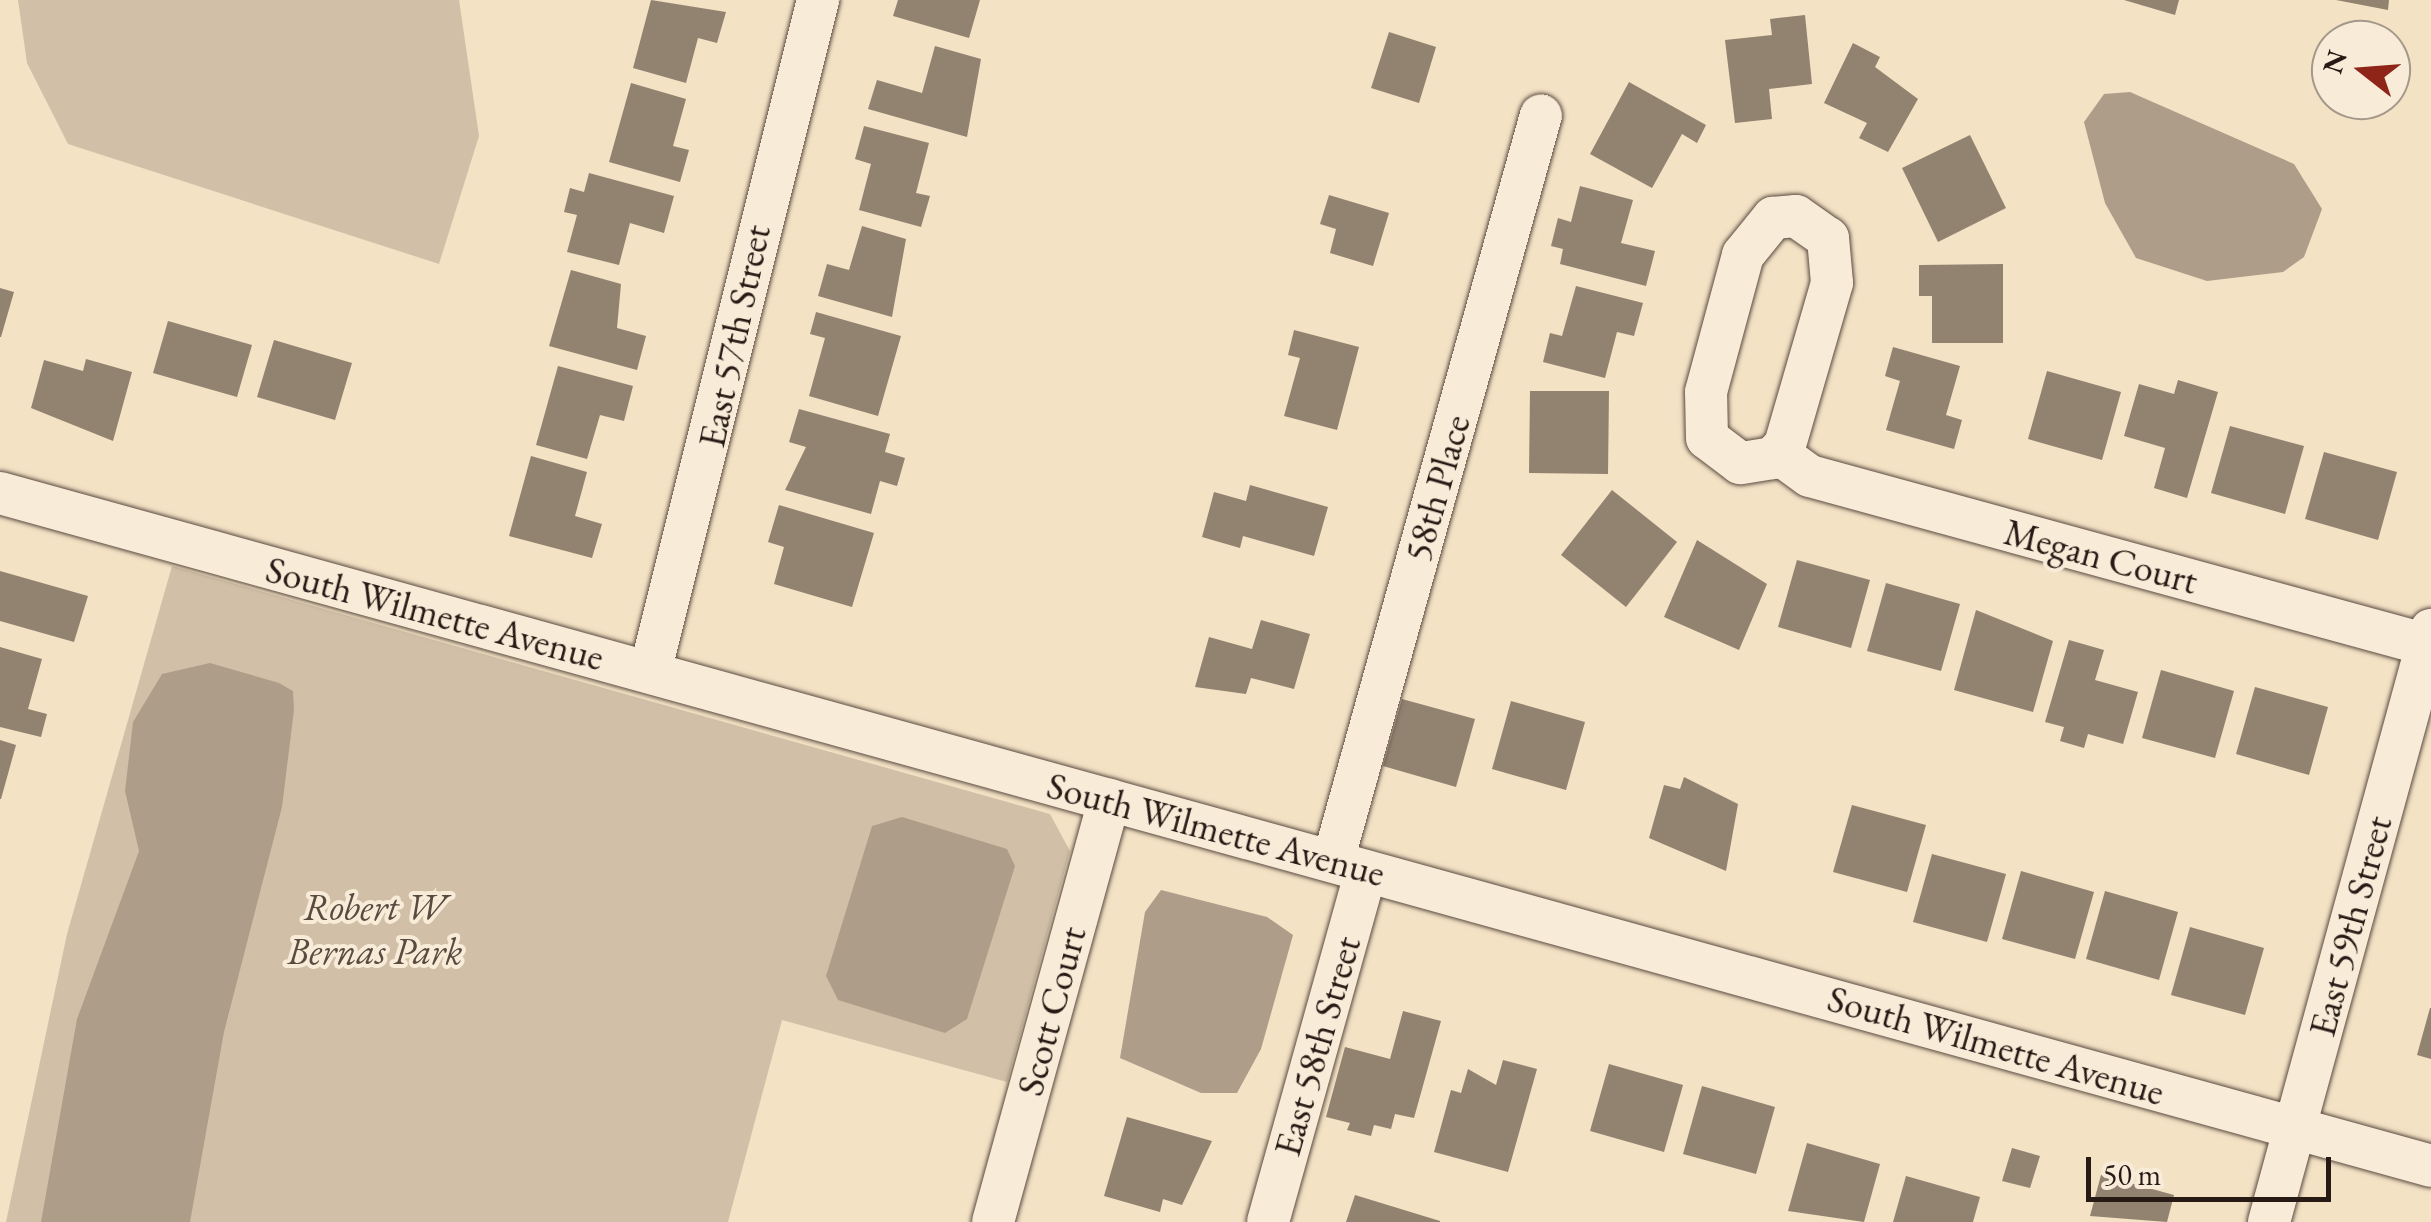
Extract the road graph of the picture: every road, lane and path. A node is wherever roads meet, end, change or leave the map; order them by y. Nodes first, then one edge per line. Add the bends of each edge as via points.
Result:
1 (818, 0) edge
2 (1542, 115) dead end
3 (1778, 453) junction
4 (0, 493) edge
5 (2430, 640) edge
6 (650, 672) junction
7 (1109, 800) junction
8 (1350, 866) junction
9 (2294, 1128) junction
10 (2431, 1166) edge
11 (993, 1222) edge
12 (1268, 1222) edge
13 (2269, 1222) edge

1 - 6 street, East 57th Street
2 - 8 street, 58th Place
3 - 3 street via 1794,422 1834,260 1817,224 1796,216 1772,218 1743,256 1701,418 1721,454 1740,463
3 - 5 street, Megan Court via 1810,476
4 - 6 street, South Wilmette Avenue
5 - 9 street, East 59th Street
6 - 7 street, South Wilmette Avenue
7 - 8 street, South Wilmette Avenue
7 - 11 street, Scott Court
8 - 9 street, South Wilmette Avenue
8 - 12 street, East 58th Street
9 - 10 street, South Wilmette Avenue
9 - 13 street, East 59th Street

